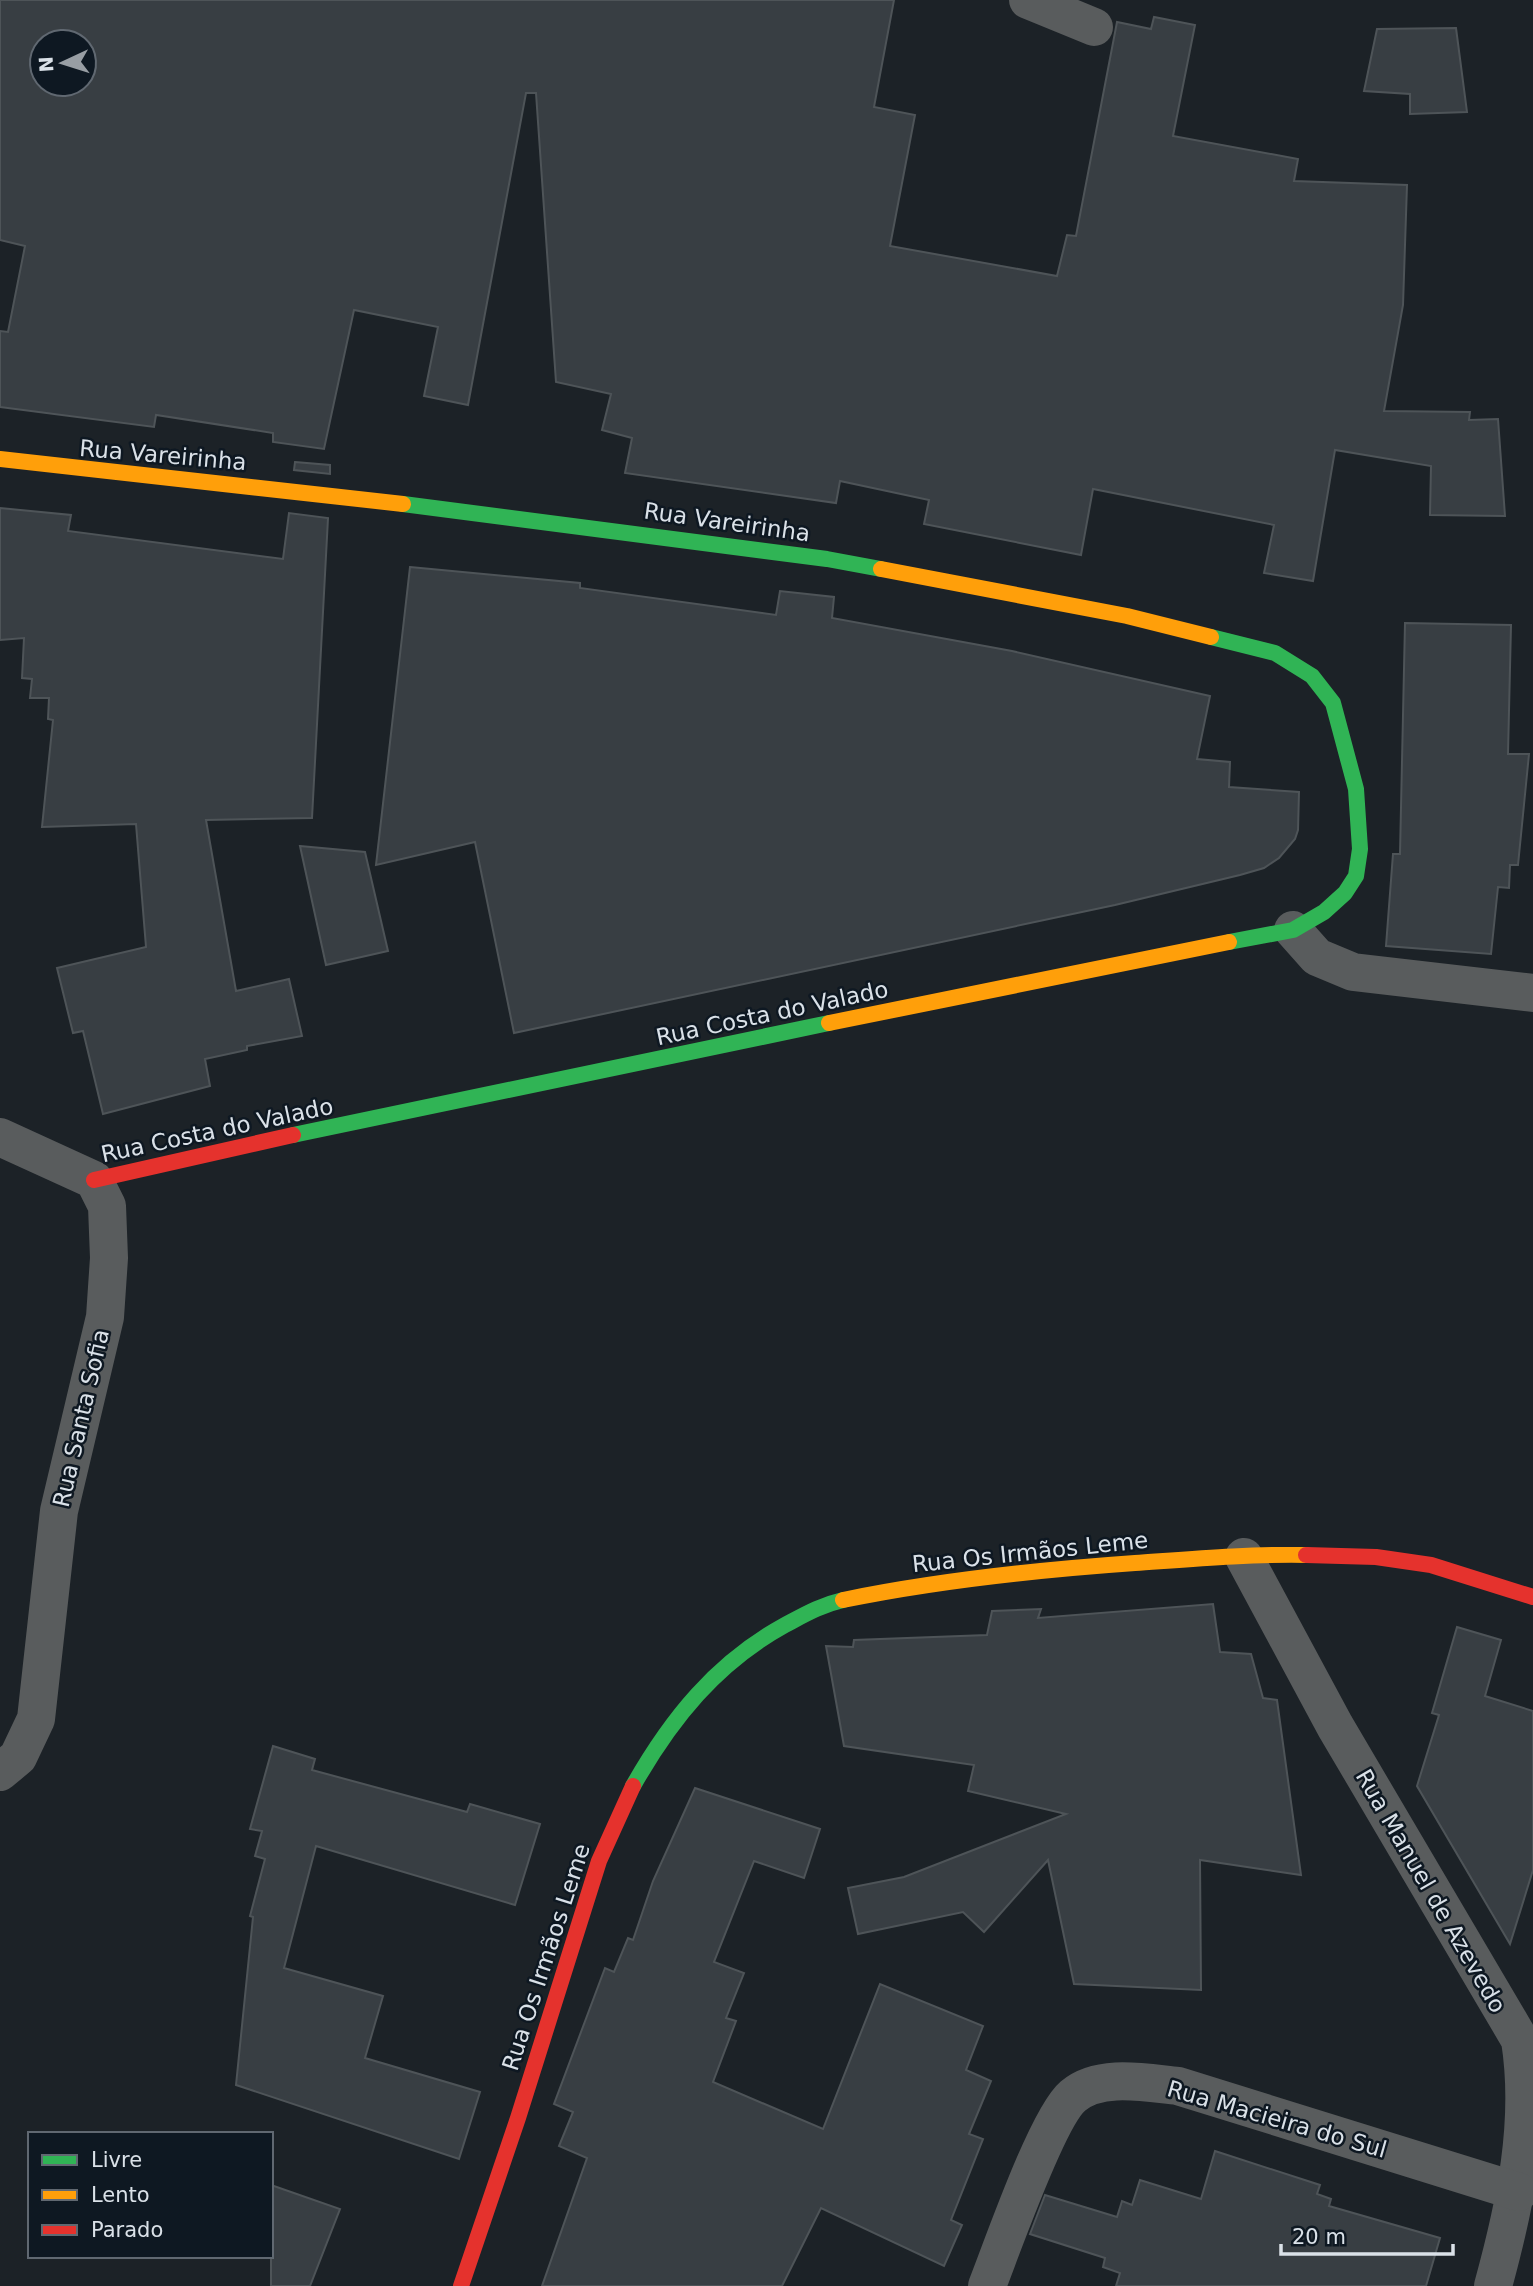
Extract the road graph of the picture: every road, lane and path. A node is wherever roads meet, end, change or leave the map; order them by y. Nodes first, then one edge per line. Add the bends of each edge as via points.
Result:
1 (1028, 0) edge
2 (1094, 27) dead end
3 (0, 459) edge
4 (1356, 789) joint
5 (1293, 930) junction
6 (1533, 993) edge
7 (0, 1137) edge
8 (94, 1180) junction
9 (1244, 1557) junction
10 (1533, 1597) edge
11 (9, 1764) edge
12 (1519, 2192) junction
13 (461, 2286) edge
14 (986, 2286) edge
15 (1493, 2286) edge

1 - 2 street
3 - 4 street, Rua Vareirinha via 701,541 827,559 1127,615 1275,653 1312,677 1334,703
4 - 5 street, Rua Costa do Valado via 1360,849 1356,876 1324,912
5 - 6 street via 1317,957 1353,972
5 - 8 street, Rua Costa do Valado via 1082,970
7 - 8 street
8 - 11 street, Rua Santa Sofia via 107,1206 105,1317 59,1511 36,1719
9 - 10 street, Rua Os Irmãos Leme via 1376,1557 1421,1563
9 - 12 street, Rua Manuel de Azevedo via 1335,1726 1520,2040 1529,2109
9 - 13 street, Rua Os Irmãos Leme via 1015,1571 910,1586 821,1606 751,1642 716,1672 674,1715 612,1828 572,1934 537,2060
12 - 14 street, Rua Macieira do Sul via 1178,2086 1131,2081 1102,2084 1074,2095 1053,2126
12 - 15 street, Rua Manuel de Azevedo

